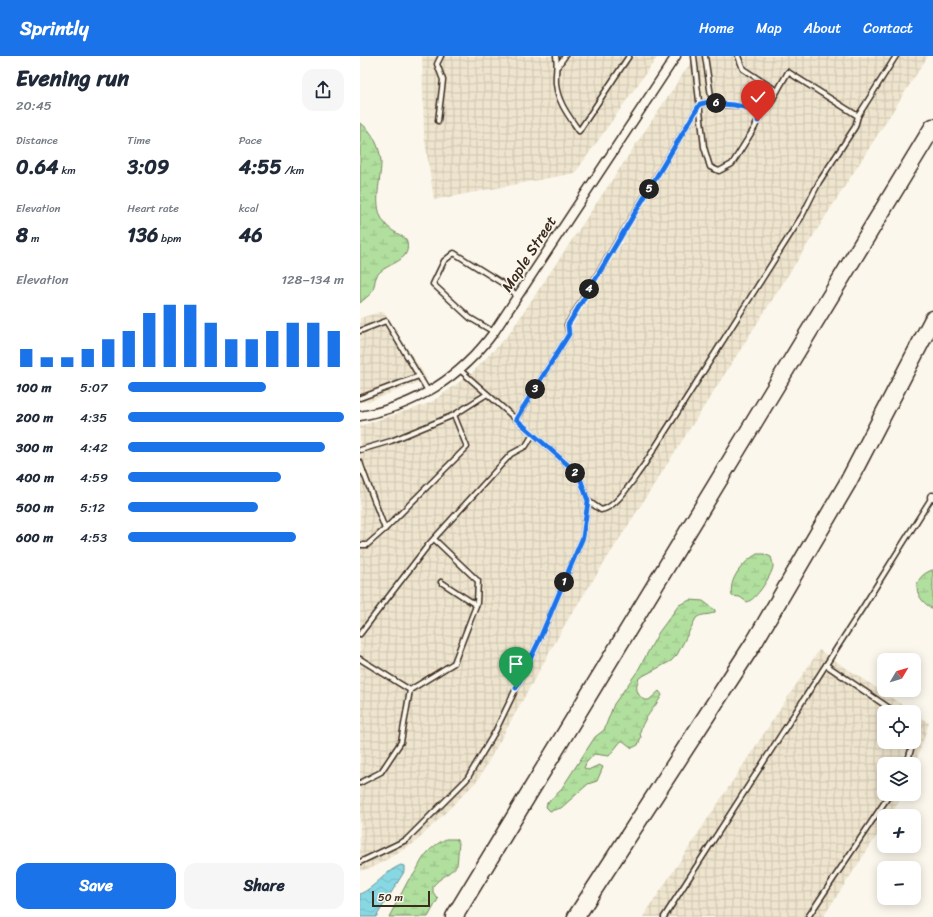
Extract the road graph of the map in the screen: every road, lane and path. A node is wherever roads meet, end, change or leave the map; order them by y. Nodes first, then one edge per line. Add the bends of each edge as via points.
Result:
1 (441, 56) edge
2 (556, 56) edge
3 (565, 56) edge
4 (629, 56) edge
5 (676, 56) edge
6 (694, 56) edge
7 (705, 56) edge
8 (738, 56) edge
9 (896, 56) edge
10 (558, 66) junction
11 (777, 91) junction
12 (714, 101) junction
13 (700, 104) junction
14 (758, 113) junction
15 (858, 116) junction
16 (438, 121) dead end
17 (933, 128) edge
18 (518, 296) junction
19 (933, 319) edge
20 (360, 331) edge
21 (494, 332) junction
22 (460, 370) junction
23 (419, 376) junction
24 (428, 392) junction
25 (487, 394) junction
26 (360, 398) edge
27 (454, 415) junction
28 (360, 416) edge
29 (516, 419) junction
30 (533, 434) junction
31 (360, 450) edge
32 (360, 462) edge
33 (362, 472) edge
34 (932, 497) edge
35 (588, 501) junction
36 (385, 529) junction
37 (434, 539) junction
38 (360, 545) edge
39 (441, 582) dead end
40 (476, 605) junction
41 (360, 634) edge
42 (360, 659) edge
43 (826, 665) junction
44 (410, 690) junction
45 (885, 705) edge
46 (360, 783) edge
47 (885, 801) edge
48 (360, 862) edge
49 (454, 917) edge
50 (576, 917) edge
51 (664, 917) edge
52 (808, 917) edge

1 - 16 lane via 437,64 443,80
2 - 10 lane
3 - 10 lane
4 - 10 lane via 579,131 567,115 558,95
5 - 18 street, Maple Street
6 - 13 lane
7 - 12 lane
8 - 11 lane via 742,69
9 - 15 lane
11 - 14 lane via 770,104
11 - 15 lane via 788,72
12 - 13 lane
12 - 14 lane via 749,108
13 - 14 lane via 708,163 712,169 719,171 732,164 758,123
13 - 29 lane via 568,325 569,334
15 - 35 lane via 855,127 819,182 802,216 644,465 620,498 607,509 601,510
17 - 49 highway
18 - 21 street, Maple Street
18 - 21 lane via 454,253 444,261 433,284 470,318
19 - 50 highway via 847,484 756,641
20 - 23 lane via 386,321
21 - 22 street, Maple Street via 479,352
22 - 24 street, Maple Street
22 - 25 lane
23 - 24 lane
23 - 26 lane
24 - 28 street, Maple Street via 399,406
25 - 27 lane
25 - 29 lane
27 - 31 lane via 391,441
27 - 36 lane via 467,447
29 - 30 lane
30 - 35 lane via 580,478
30 - 37 lane via 526,446 511,454
32 - 33 lane
33 - 36 lane
34 - 43 lane
35 - 48 lane via 583,537 538,643 494,732 467,778 406,840
36 - 38 lane via 368,544
37 - 40 lane via 478,581
37 - 41 lane
39 - 40 lane
40 - 44 lane via 454,663
42 - 44 lane
43 - 45 lane
43 - 51 lane
44 - 46 lane via 401,742 381,772
47 - 52 lane

